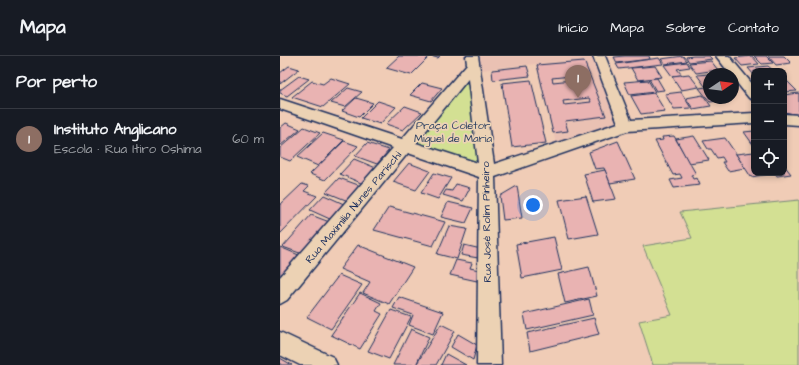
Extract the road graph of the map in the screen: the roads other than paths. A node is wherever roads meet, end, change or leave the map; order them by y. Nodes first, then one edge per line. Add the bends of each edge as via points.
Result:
1 (599, 56) edge
2 (722, 56) edge
3 (472, 61) edge
4 (751, 91) edge
5 (280, 104) edge
6 (751, 118) edge
7 (787, 119) edge
8 (799, 120) edge
9 (626, 126) junction
10 (405, 145) junction
11 (487, 173) junction
12 (280, 293) edge
13 (280, 343) edge
14 (325, 365) edge
15 (489, 365) edge

1 - 9 street
2 - 4 street
3 - 10 street, Rua Maximilia Nunes Parischi
3 - 11 street, Rua José Rolim Pinheiro
5 - 10 street
6 - 9 street
7 - 8 street
9 - 11 street
10 - 11 street
10 - 12 street, Rua Maximilia Nunes Parischi
11 - 15 street, Rua José Rolim Pinheiro
13 - 14 street

